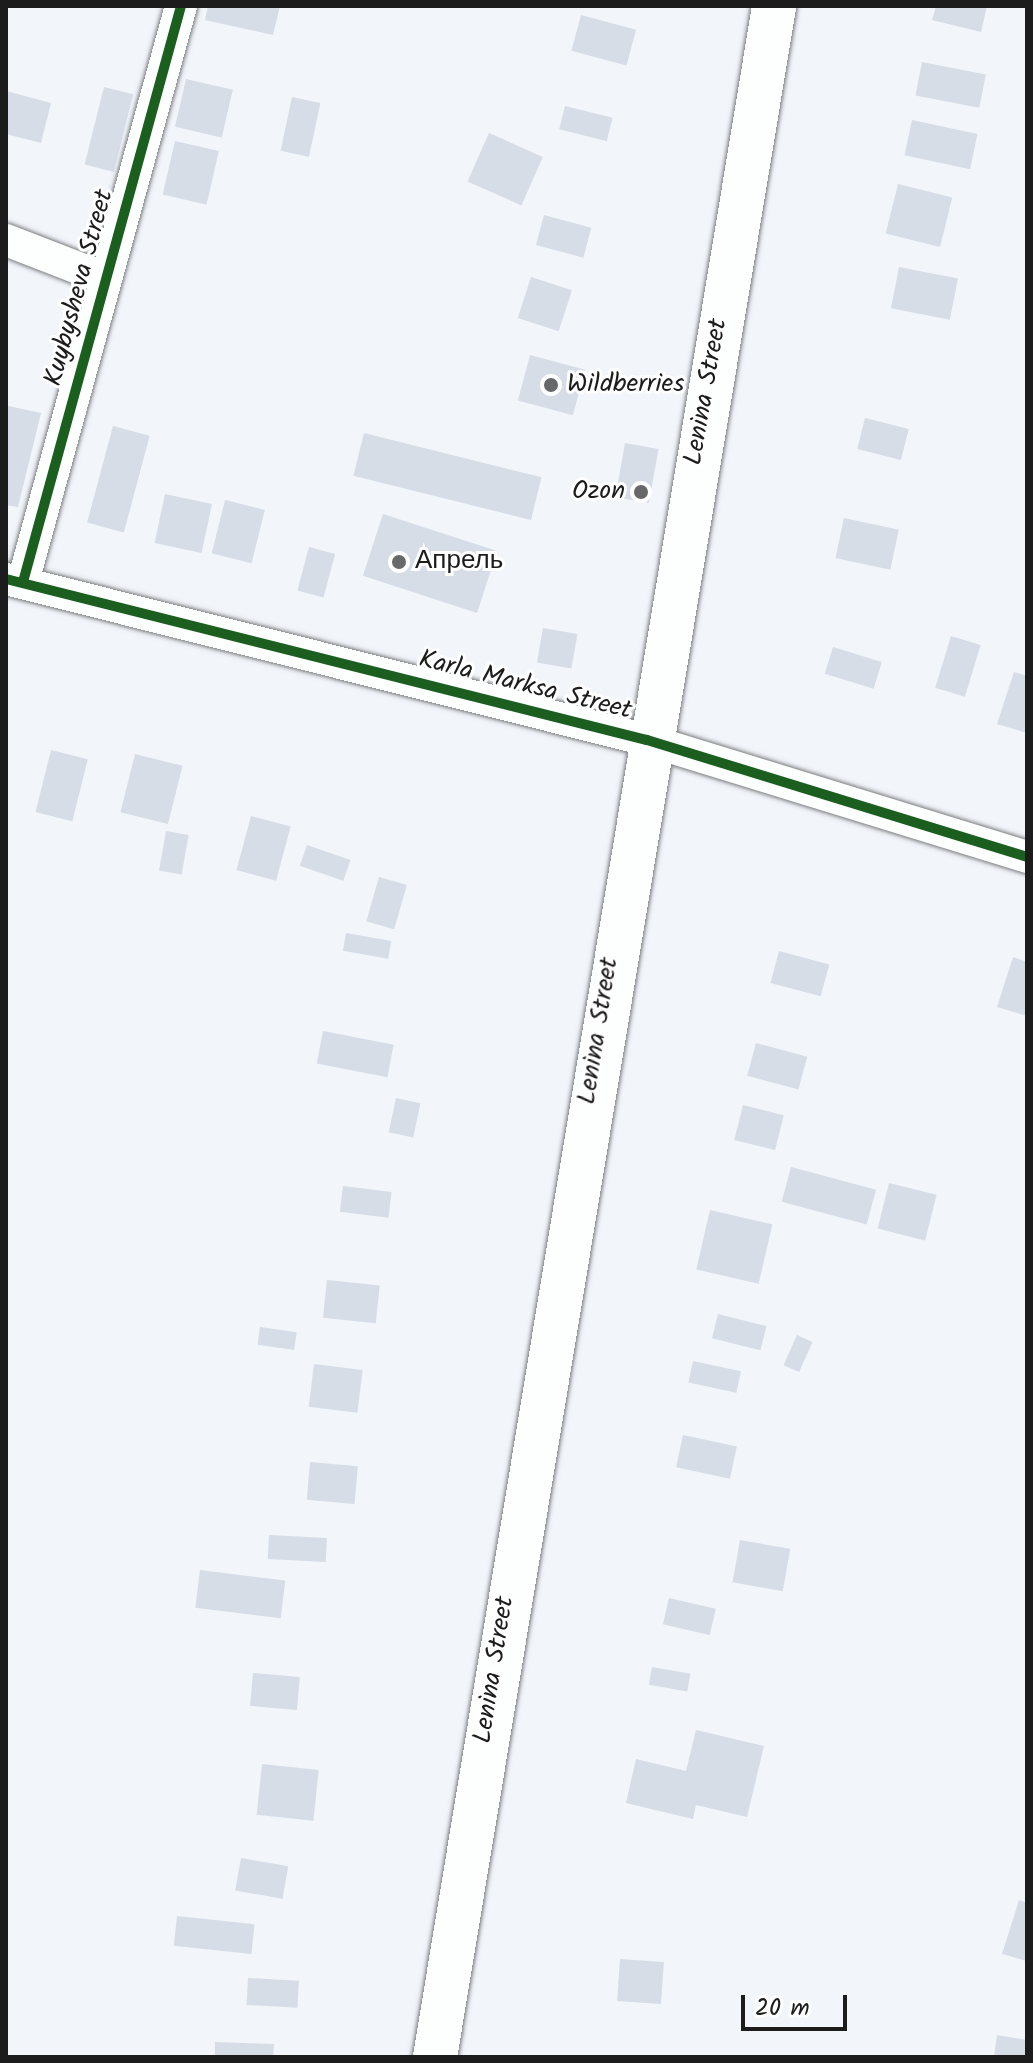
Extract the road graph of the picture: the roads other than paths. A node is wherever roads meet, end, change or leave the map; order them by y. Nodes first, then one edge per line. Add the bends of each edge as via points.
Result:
1 (181, 6) edge
2 (774, 6) edge
3 (6, 240) edge
4 (104, 278) junction
5 (15, 580) edge
6 (647, 740) junction
7 (1027, 857) edge
8 (435, 2057) edge

1 - 4 street, Kuybysheva Street
2 - 6 main road, Lenina Street
3 - 4 street
4 - 5 street, Kuybysheva Street
5 - 6 street, Karla Marksa Street
6 - 7 street, Karla Marksa Street
6 - 8 main road, Lenina Street

